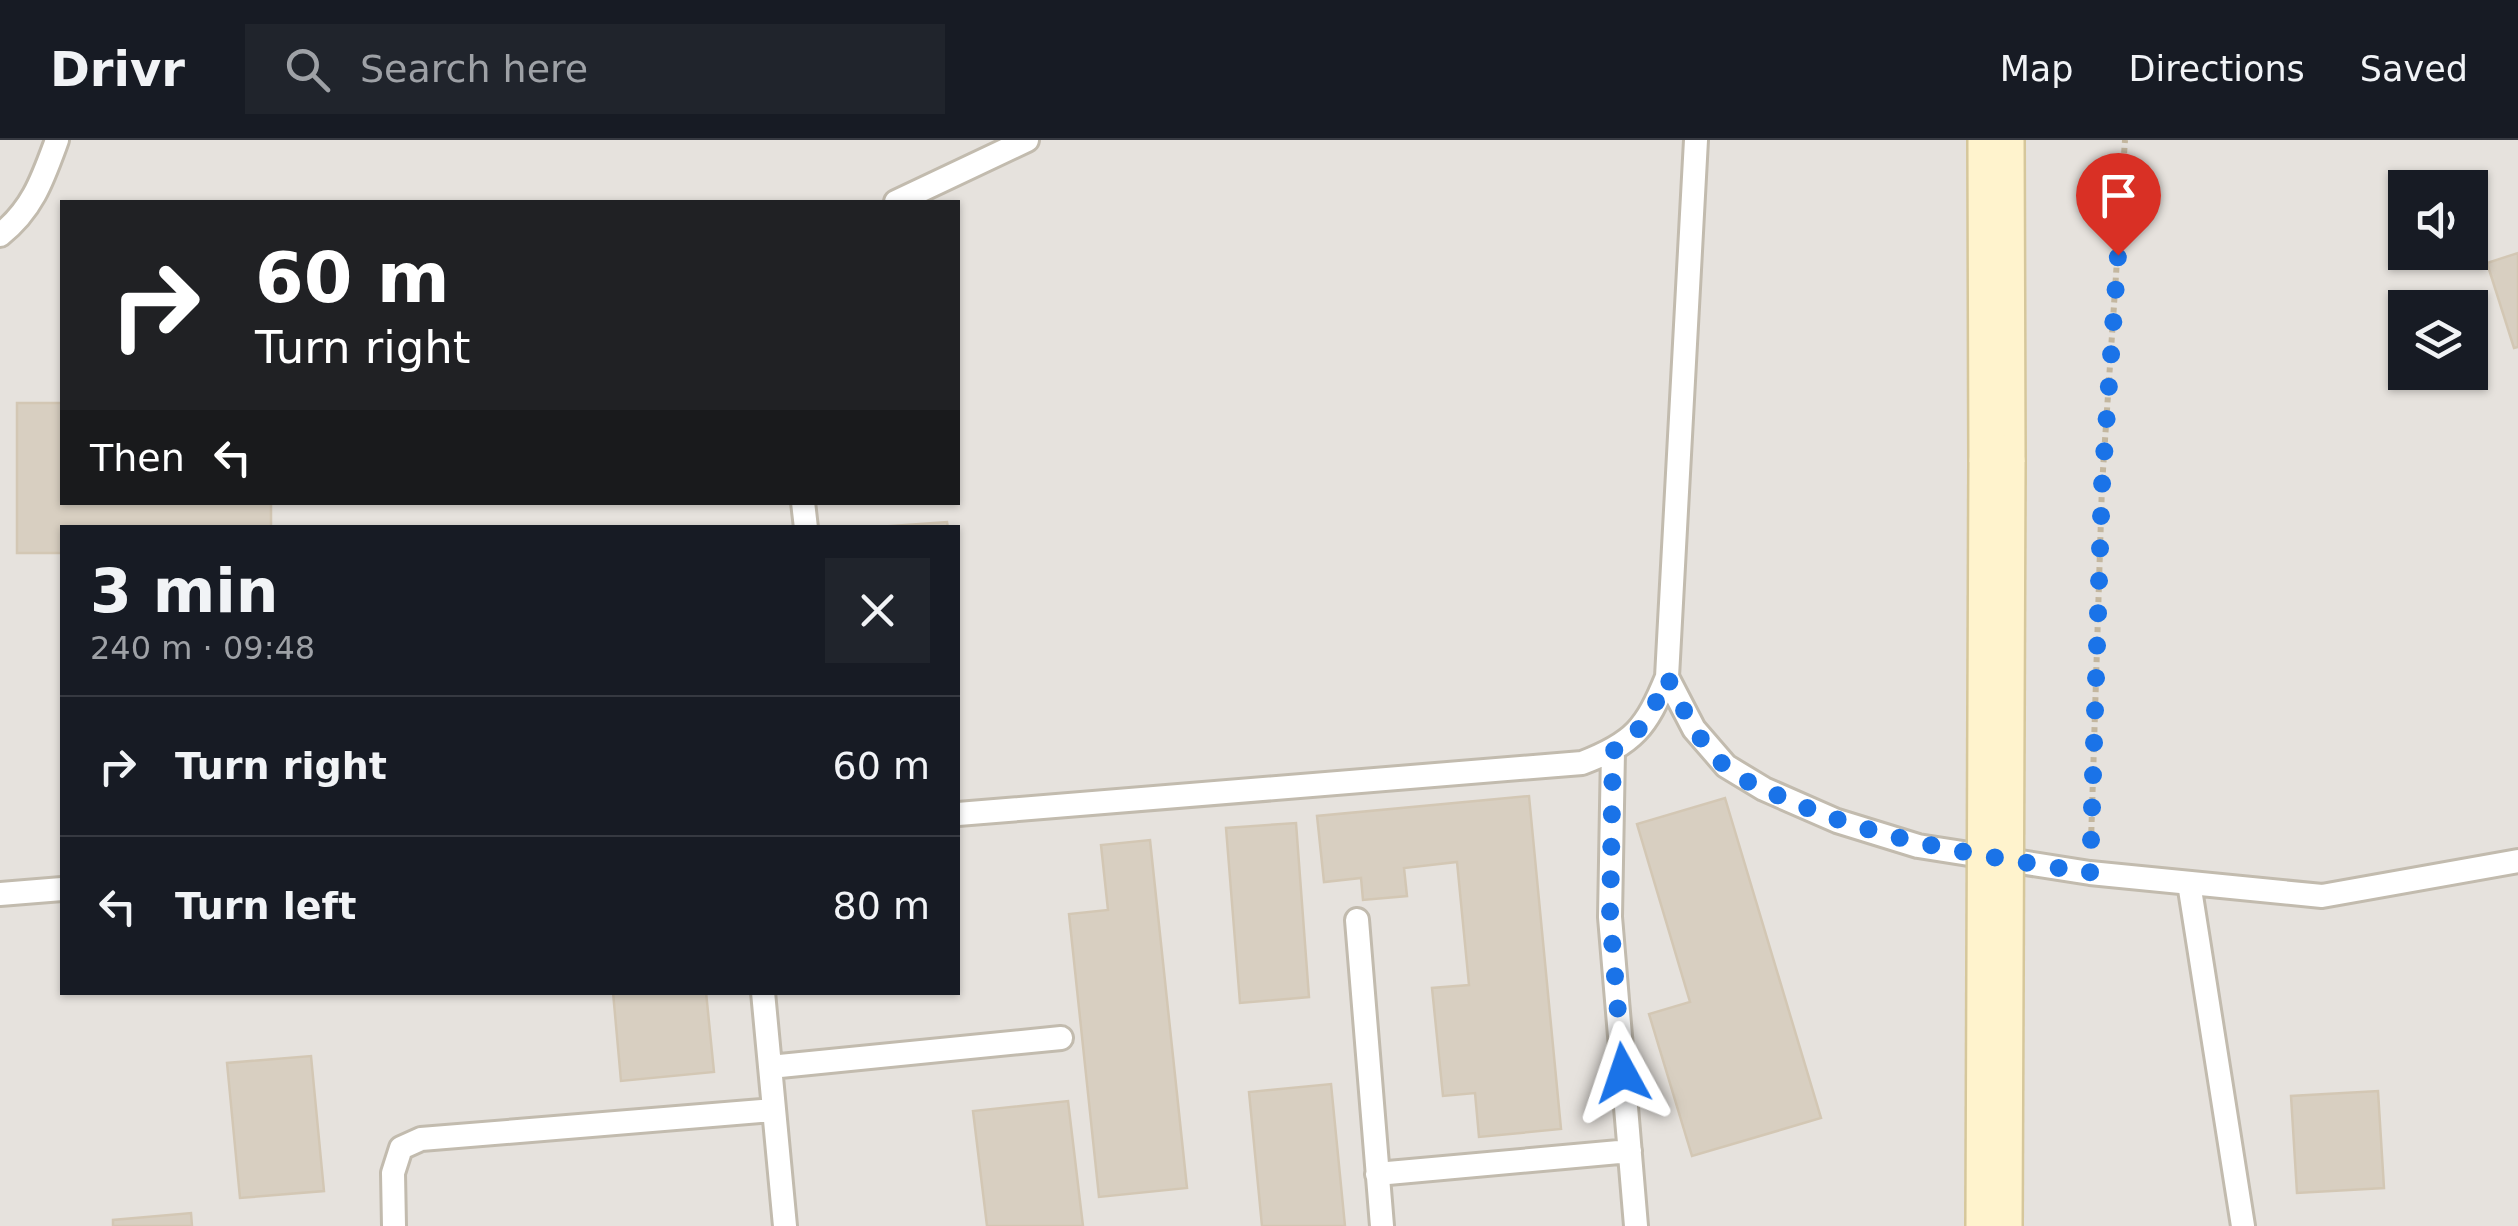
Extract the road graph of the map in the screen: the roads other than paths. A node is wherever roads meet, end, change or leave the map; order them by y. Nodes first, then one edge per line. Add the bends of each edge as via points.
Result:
1 (57, 140) edge
2 (1027, 140) edge
3 (1696, 140) edge
4 (1996, 140) edge
5 (900, 200) edge
6 (0, 235) edge
7 (1667, 677) junction
8 (1613, 751) junction
9 (960, 814) edge
10 (2518, 861) edge
11 (2189, 883) junction
12 (60, 889) edge
13 (0, 894) edge
14 (1357, 920) dead end
15 (763, 995) edge
16 (1062, 1038) dead end
17 (770, 1066) junction
18 (774, 1110) junction
19 (1630, 1151) junction
20 (1378, 1174) junction
21 (394, 1226) edge
22 (784, 1226) edge
23 (1382, 1226) edge
24 (1636, 1226) edge
25 (1994, 1226) edge
26 (2243, 1226) edge

1 - 6 lane via 22,218
2 - 5 lane
3 - 7 lane
4 - 25 main road, bridge
7 - 8 lane via 1651,716
7 - 11 lane via 1694,729 1726,766 1837,821 1918,846
8 - 9 lane via 1582,763
8 - 19 lane via 1610,916
10 - 11 lane via 2322,896
11 - 26 lane
12 - 13 lane
14 - 20 lane
15 - 17 lane
16 - 17 lane
17 - 18 lane
18 - 21 lane via 421,1138 402,1148 393,1173
18 - 22 lane
19 - 20 lane
19 - 24 lane
20 - 23 lane

